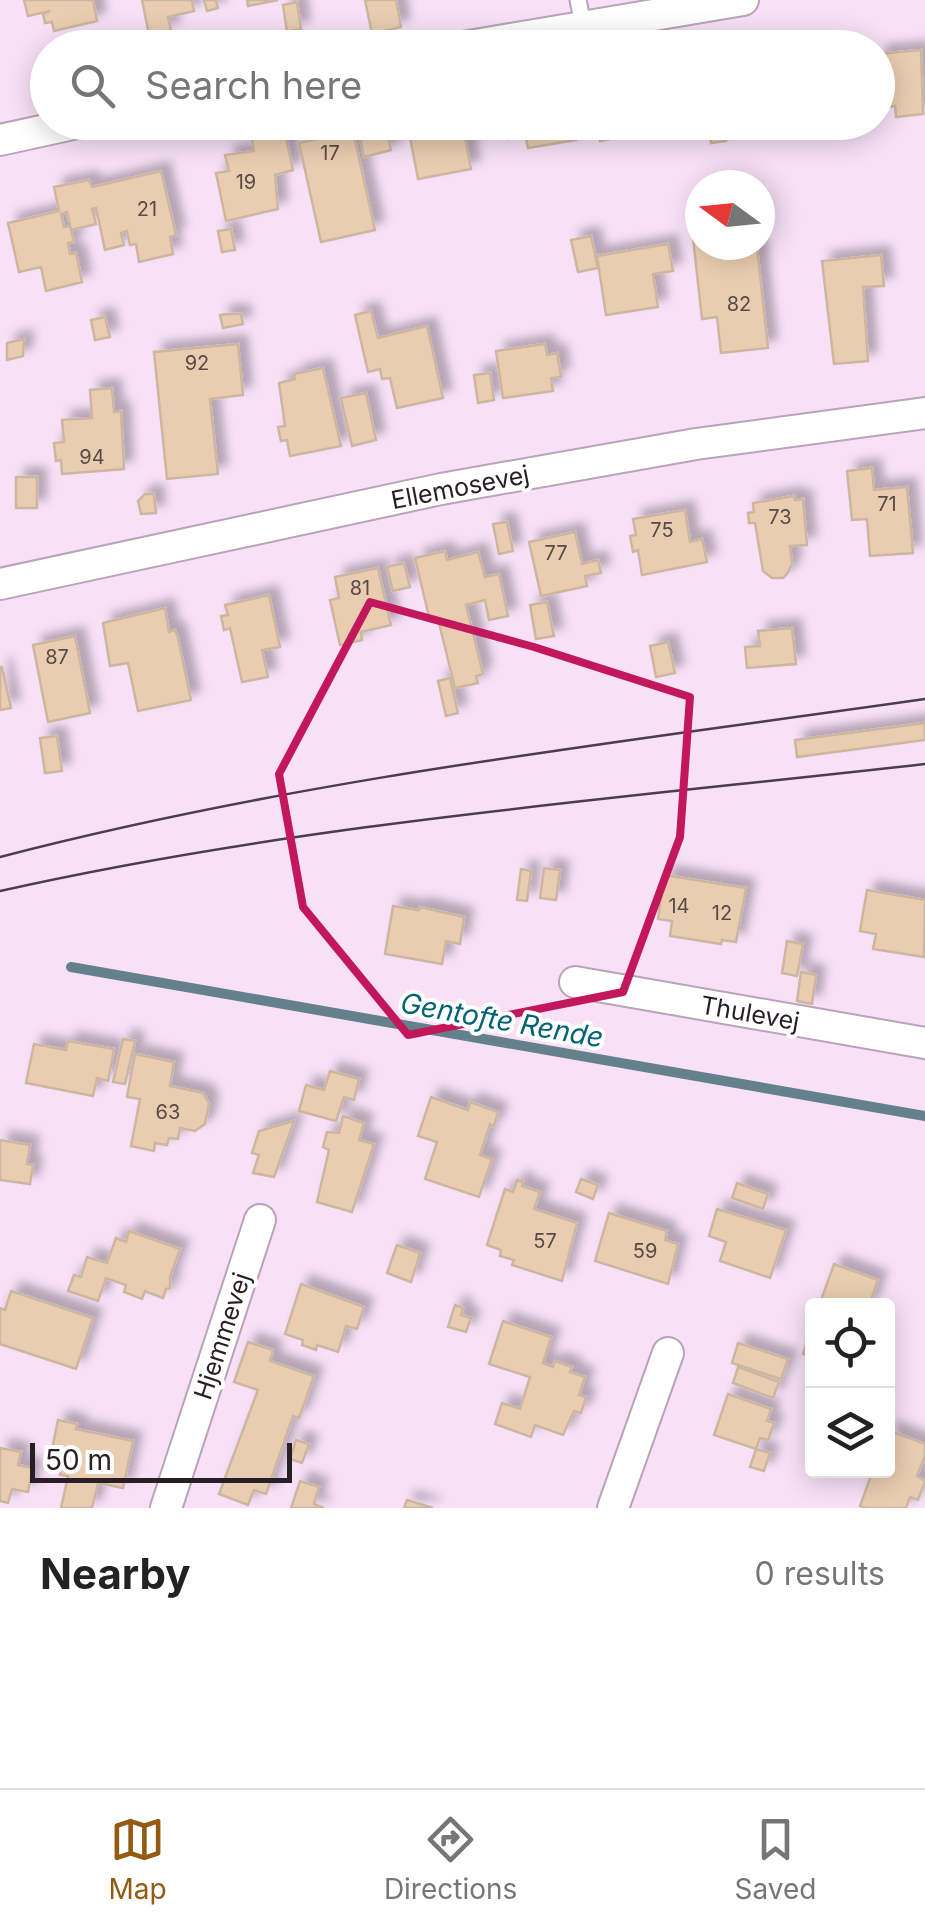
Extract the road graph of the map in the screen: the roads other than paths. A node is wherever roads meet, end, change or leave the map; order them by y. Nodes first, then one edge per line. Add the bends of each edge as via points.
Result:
1 (743, 0) edge
2 (580, 12) edge
3 (518, 30) edge
4 (30, 133) edge
5 (0, 140) edge
6 (925, 413) edge
7 (0, 584) edge
8 (575, 982) dead end
9 (925, 1043) edge
10 (260, 1220) dead end
11 (668, 1353) dead end
12 (166, 1508) edge
13 (613, 1508) edge

1 - 2 street
2 - 3 street
4 - 5 street
6 - 7 street, Ellemosevej via 441,489
8 - 9 street, Thulevej
10 - 12 street, Hjemmevej
11 - 13 street

